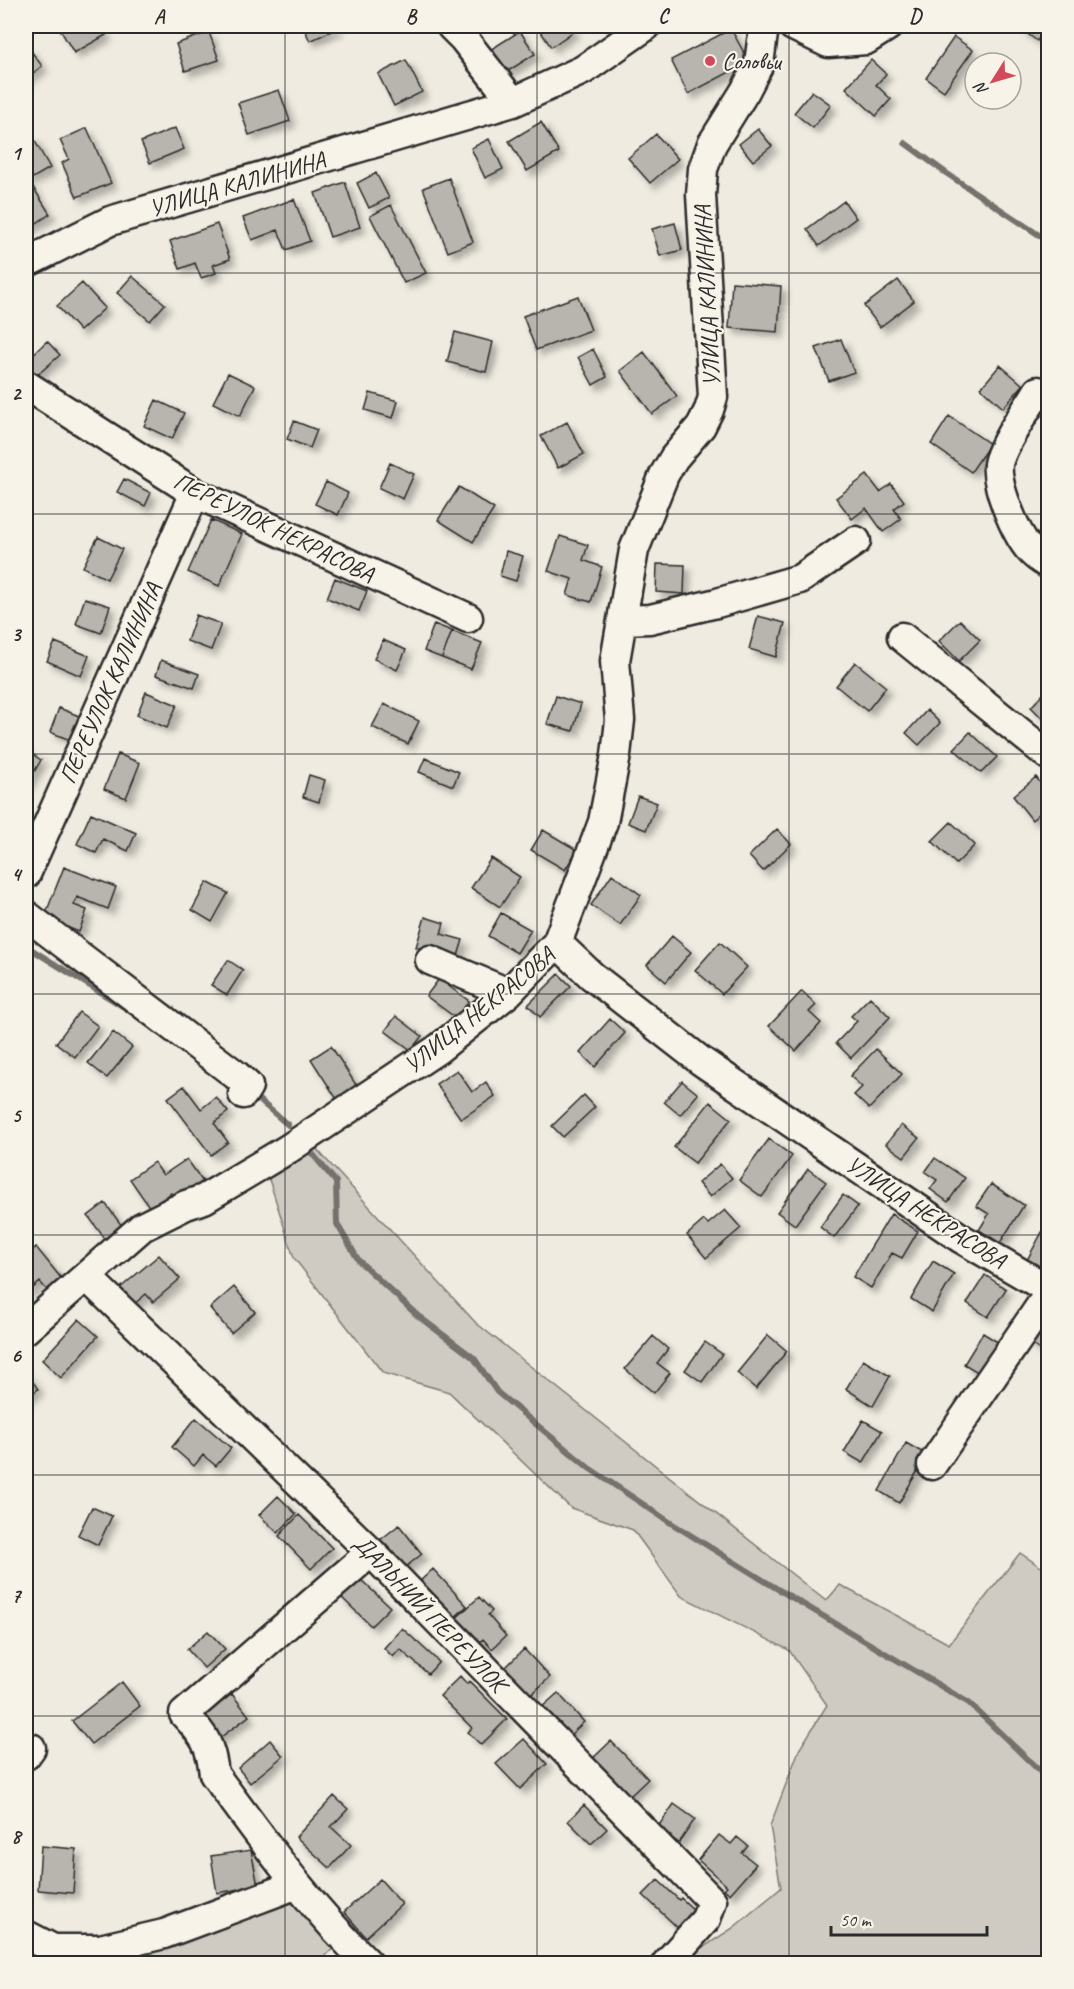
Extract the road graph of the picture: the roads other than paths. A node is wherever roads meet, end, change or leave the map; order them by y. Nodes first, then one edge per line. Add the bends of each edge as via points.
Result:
1 (451, 26) edge
2 (646, 26) edge
3 (793, 26) edge
4 (888, 26) edge
5 (763, 33) edge
6 (513, 102) junction
7 (30, 265) edge
8 (26, 385) edge
9 (1038, 392) dead end
10 (195, 493) junction
11 (856, 541) dead end
12 (1048, 564) edge
13 (468, 618) dead end
14 (623, 620) junction
15 (903, 637) dead end
16 (1048, 755) edge
17 (26, 874) edge
18 (26, 915) edge
19 (557, 944) junction
20 (430, 960) dead end
21 (508, 993) junction
22 (245, 1090) dead end
23 (86, 1276) junction
24 (1048, 1289) edge
25 (1048, 1294) edge
26 (26, 1329) edge
27 (932, 1465) dead end
28 (371, 1552) junction
29 (295, 1885) junction
30 (26, 1935) edge
31 (61, 1956) edge
32 (369, 1964) edge
33 (666, 1964) edge

1 - 6 street
2 - 6 street, УЛИЦА КАЛИНИНА via 584,70
3 - 4 street via 828,43 866,40
5 - 14 street, УЛИЦА КАЛИНИНА via 759,63 712,144 703,169 701,195 713,397 701,426 664,474 634,550
6 - 7 street, УЛИЦА КАЛИНИНА via 110,221
8 - 10 street, ПЕРЕУЛОК НЕКРАСОВА
9 - 12 street via 1001,455 997,477 1021,538
10 - 13 street, ПЕРЕУЛОК НЕКРАСОВА
10 - 17 street, ПЕРЕУЛОК КАЛИНИНА
11 - 14 street via 800,579 650,619
14 - 19 street, УЛИЦА КАЛИНИНА via 615,662 620,720 603,822
15 - 16 street
18 - 22 street via 185,1035
19 - 21 street, УЛИЦА НЕКРАСОВА
19 - 24 street, УЛИЦА НЕКРАСОВА via 701,1061 962,1239
20 - 21 street
21 - 23 street, УЛИЦА НЕКРАСОВА via 438,1049 302,1141 204,1199 142,1227
23 - 26 street, УЛИЦА НЕКРАСОВА
23 - 28 street, ДАЛЬНИЙ ПЕРЕУЛОК
25 - 27 street
28 - 29 street via 184,1714 201,1732 212,1754 214,1774
28 - 33 street, ДАЛЬНИЙ ПЕРЕУЛОК via 712,1901 706,1919
29 - 31 street via 164,1934
29 - 32 street
30 - 31 street

